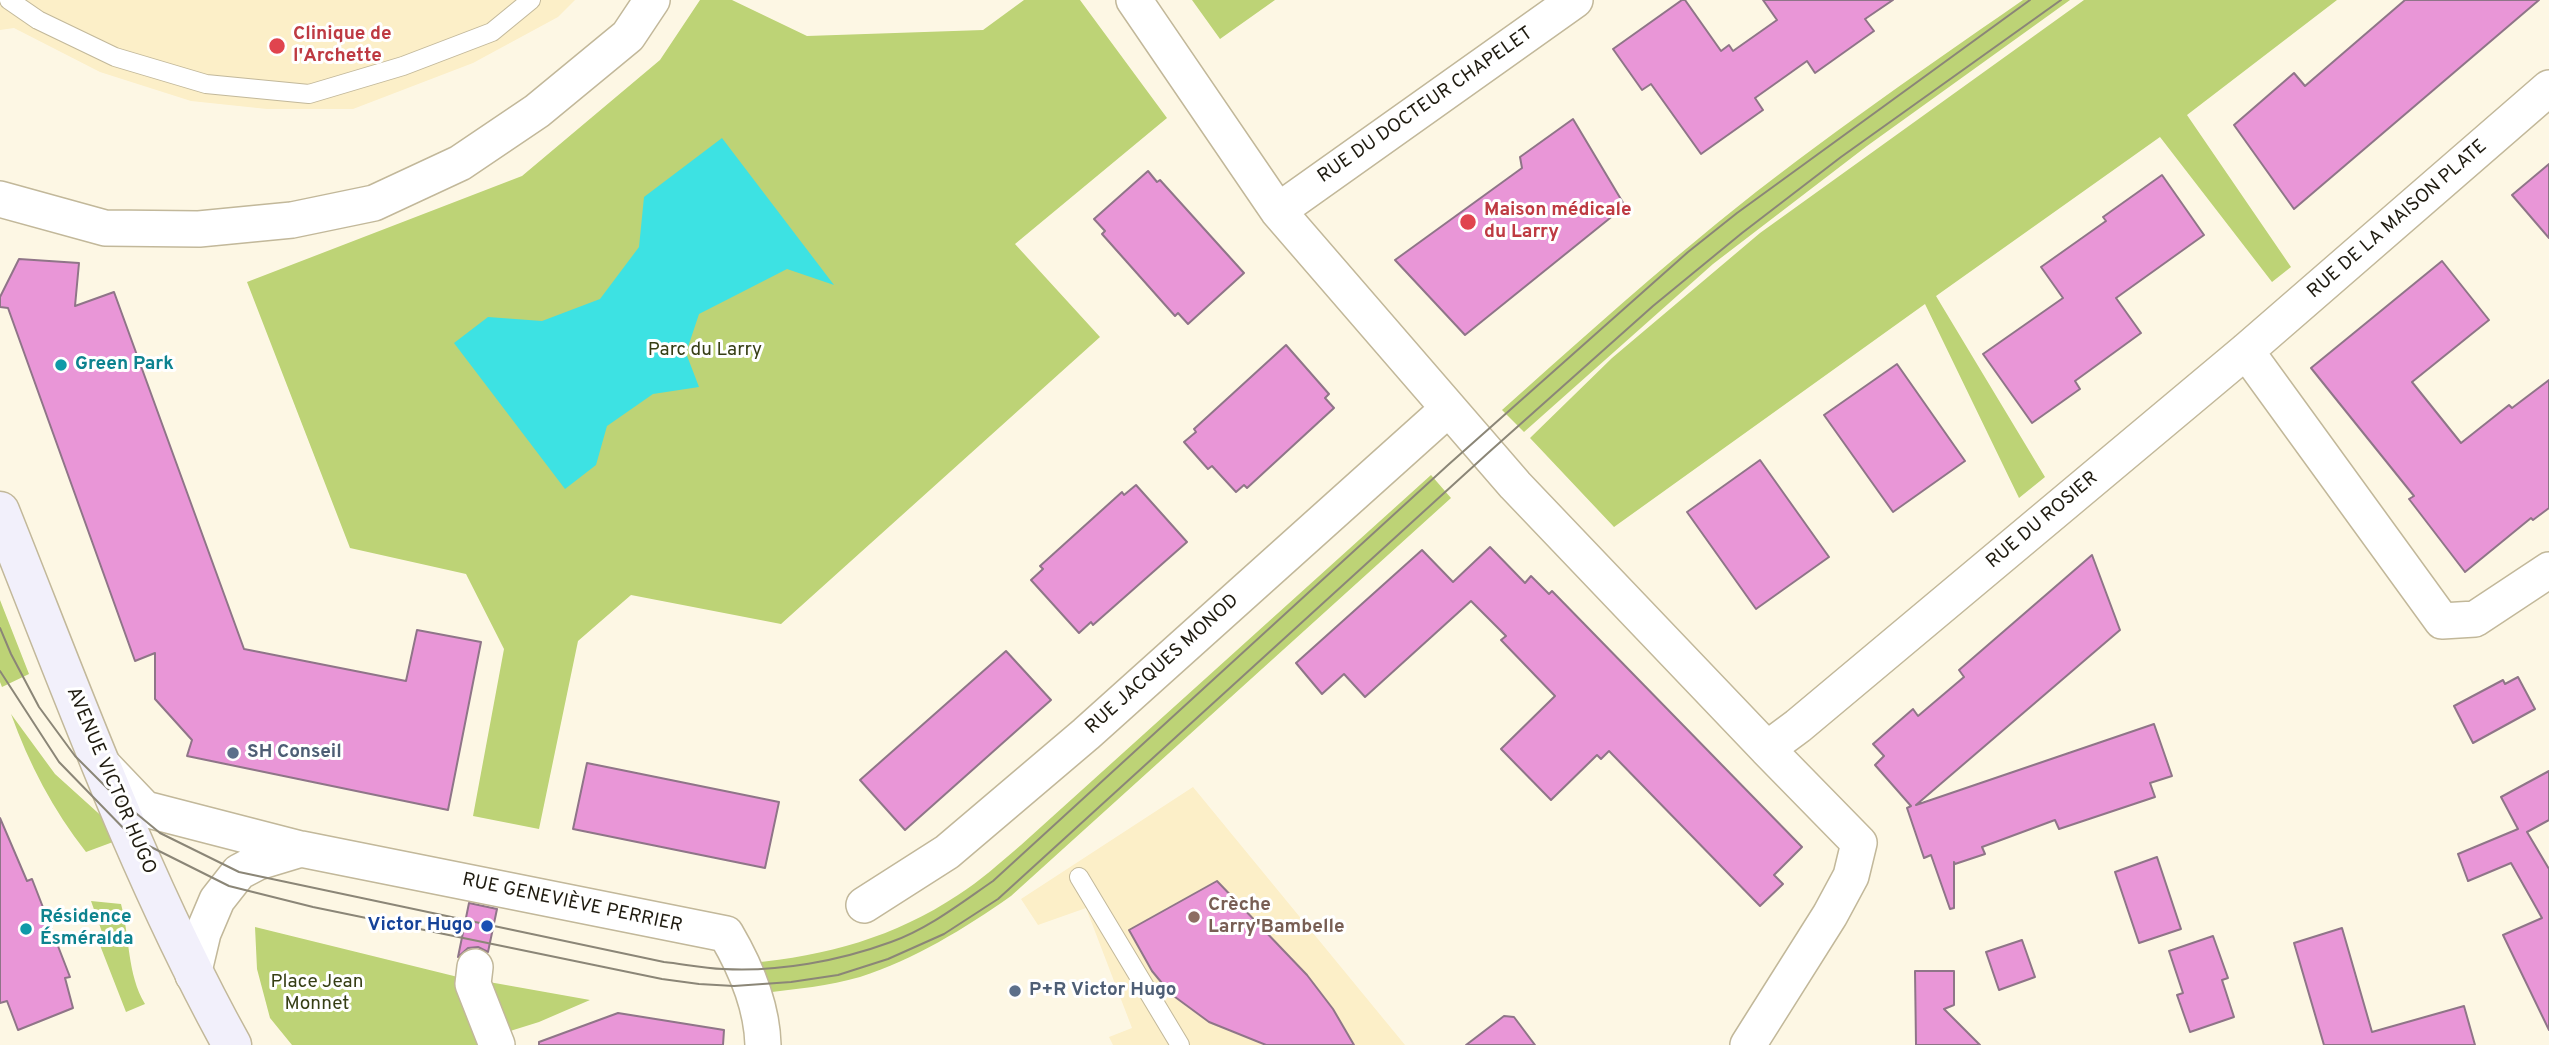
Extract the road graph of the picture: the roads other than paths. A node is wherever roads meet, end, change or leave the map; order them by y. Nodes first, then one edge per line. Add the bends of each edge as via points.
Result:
1 (9, 0) edge
2 (531, 0) edge
3 (652, 0) edge
4 (1134, 0) edge
5 (1575, 0) edge
6 (2549, 88) edge
7 (0, 199) edge
8 (1278, 211) junction
9 (2246, 351) junction
10 (1448, 409) junction
11 (0, 511) edge
12 (2549, 570) edge
13 (1768, 749) junction
14 (101, 763) junction
15 (302, 849) junction
16 (1079, 877) dead end
17 (864, 905) dead end
18 (475, 967) dead end
19 (193, 975) junction
20 (232, 1045) edge
21 (496, 1045) edge
22 (763, 1045) edge
23 (1180, 1045) edge
24 (1748, 1045) edge

1 - 2 lane via 38,20 115,57 206,84 309,94 403,66 492,32
3 - 7 street via 628,36 537,111 460,163 374,202 292,220 199,229 105,228
4 - 8 street
5 - 8 street, RUE DU DOCTEUR CHAPELET
6 - 9 street, RUE DE LA MAISON PLATE
8 - 10 street
9 - 12 street via 2442,621 2475,619
9 - 13 street, RUE DU ROSIER
10 - 13 street
10 - 17 street, RUE JACQUES MONOD via 1026,785 947,852
11 - 14 main road, AVENUE VICTOR HUGO
13 - 24 street via 1859,843 1851,876 1830,915
14 - 15 street, RUE GENEVIÈVE PERRIER via 145,808
14 - 19 main road, AVENUE VICTOR HUGO
15 - 19 street, RUE GENEVIÈVE PERRIER via 239,872 217,900
15 - 22 street, RUE GENEVIÈVE PERRIER via 726,934 752,984
16 - 23 lane
18 - 21 street via 473,984
19 - 20 main road, AVENUE VICTOR HUGO

